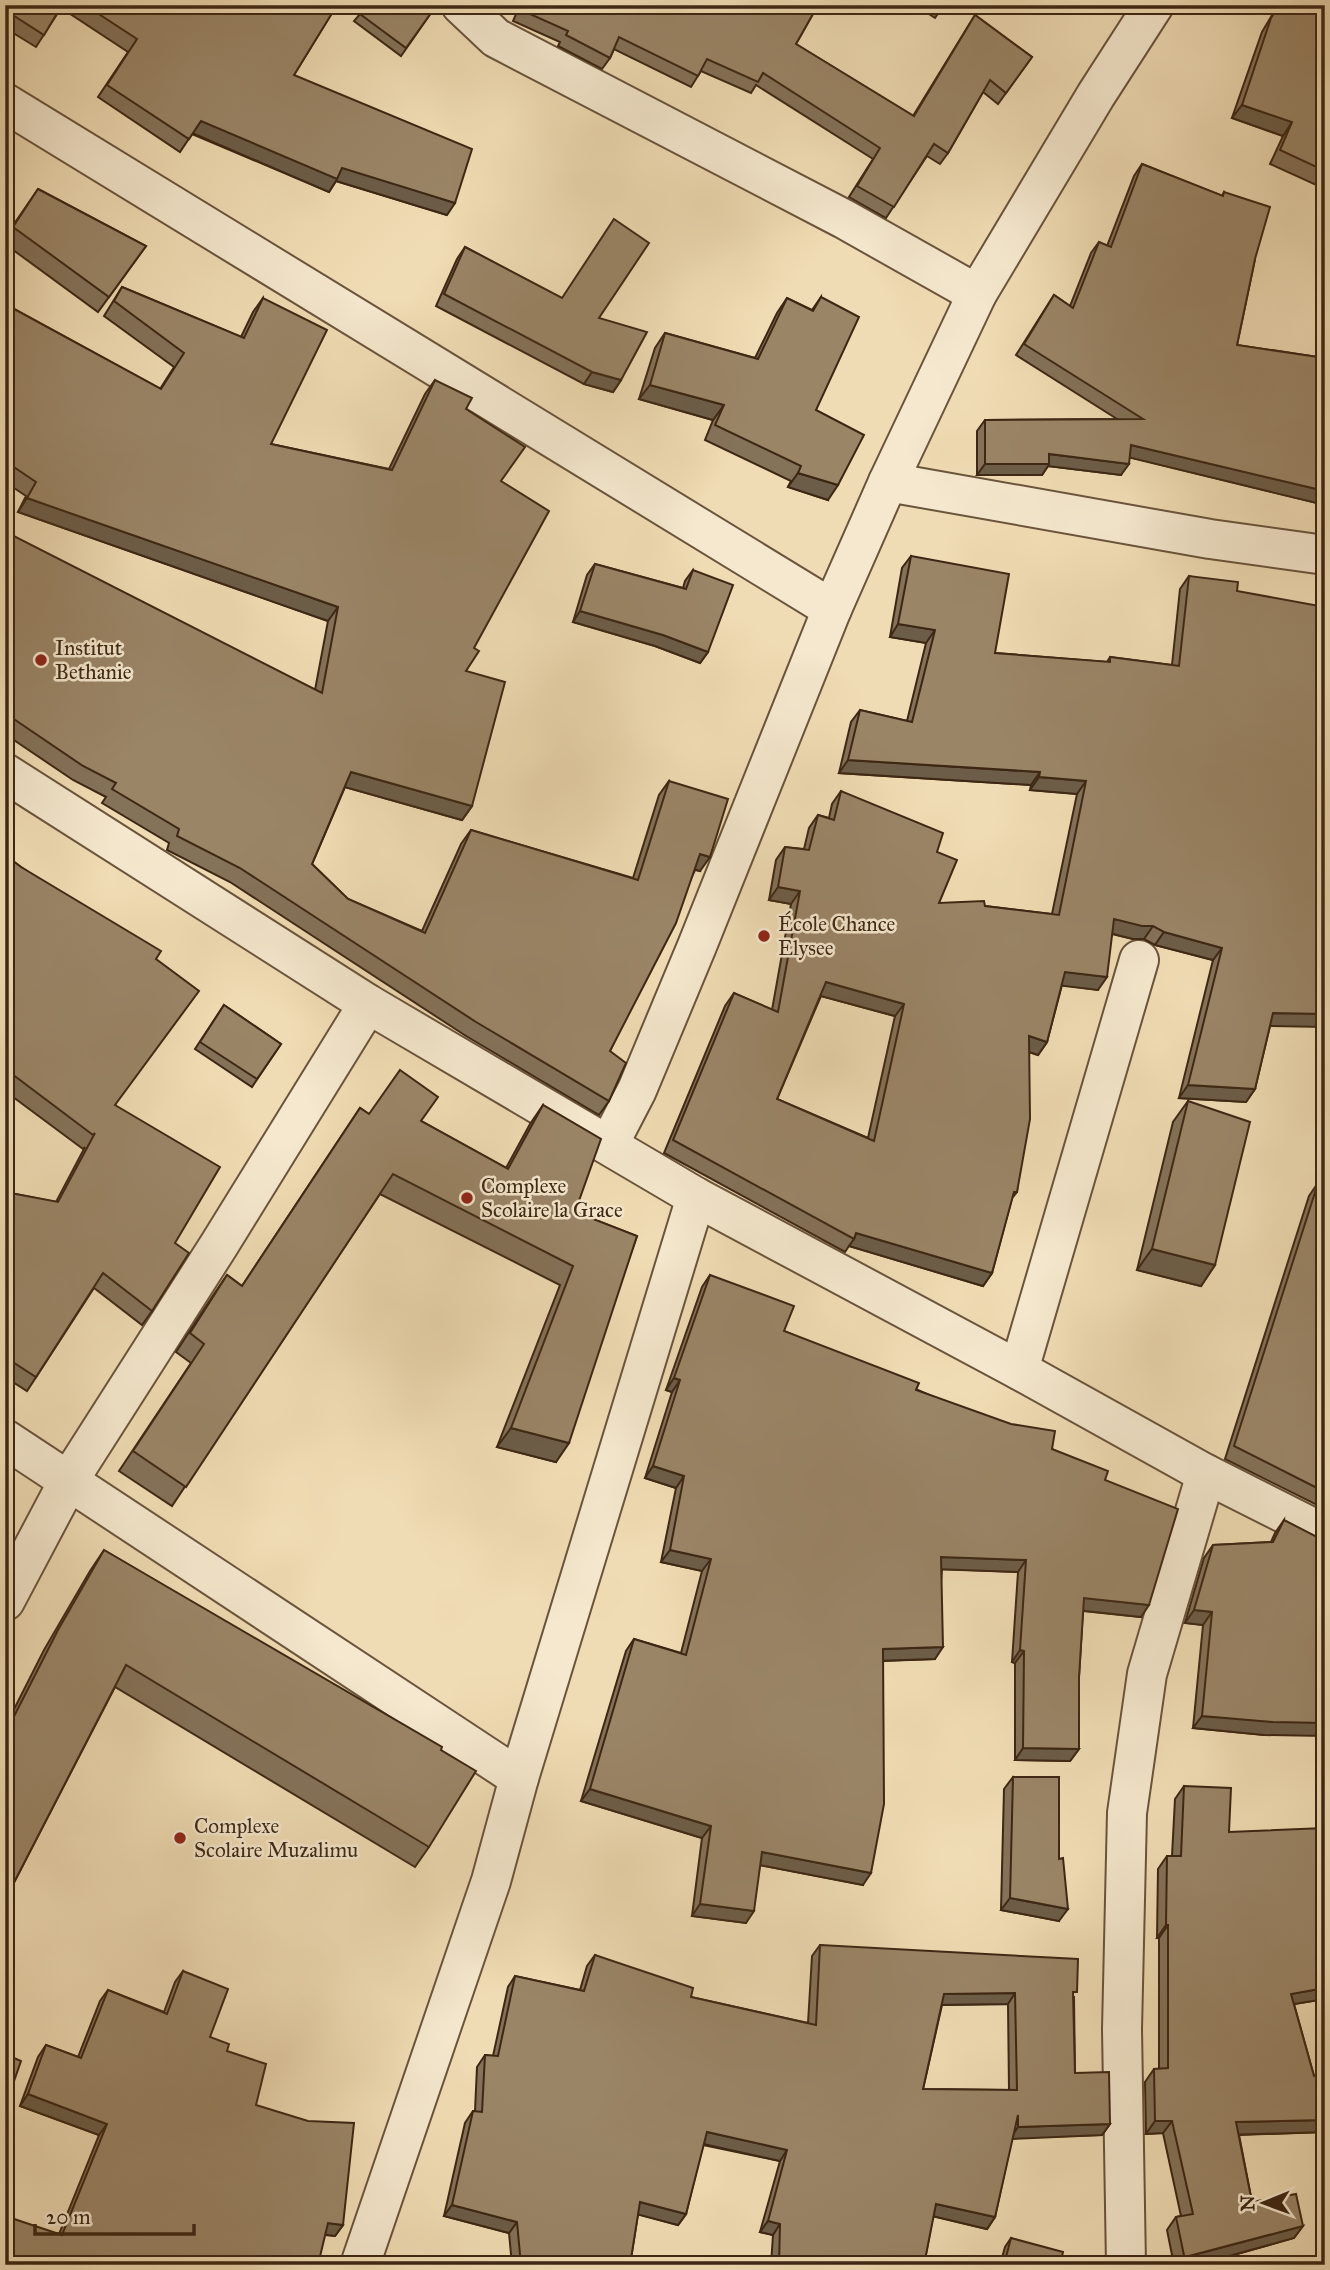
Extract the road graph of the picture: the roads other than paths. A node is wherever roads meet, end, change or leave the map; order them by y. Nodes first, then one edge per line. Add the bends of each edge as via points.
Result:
1 (461, 5) edge
2 (1154, 5) edge
3 (5, 103) edge
4 (977, 295) junction
5 (888, 482) junction
6 (1325, 555) edge
7 (832, 609) junction
8 (5, 773) edge
9 (1139, 960) dead end
10 (368, 1003) junction
11 (609, 1144) junction
12 (696, 1197) junction
13 (1019, 1370) junction
14 (5, 1439) edge
15 (1206, 1474) junction
16 (69, 1480) junction
17 (1325, 1534) edge
18 (5, 1601) edge
19 (519, 1778) junction
20 (360, 2265) edge
21 (1126, 2265) edge

1 - 4 street via 496,38 844,219
2 - 4 street
3 - 7 street
4 - 5 street
5 - 6 street
5 - 7 street
7 - 11 street via 637,1090
8 - 10 street
9 - 13 street
10 - 11 street
10 - 16 street
11 - 12 street
12 - 13 street
12 - 19 street
13 - 15 street
14 - 16 street
15 - 17 street
15 - 21 street via 1147,1674 1127,1813 1122,2029
16 - 18 street
16 - 19 street
19 - 20 street via 491,1881

